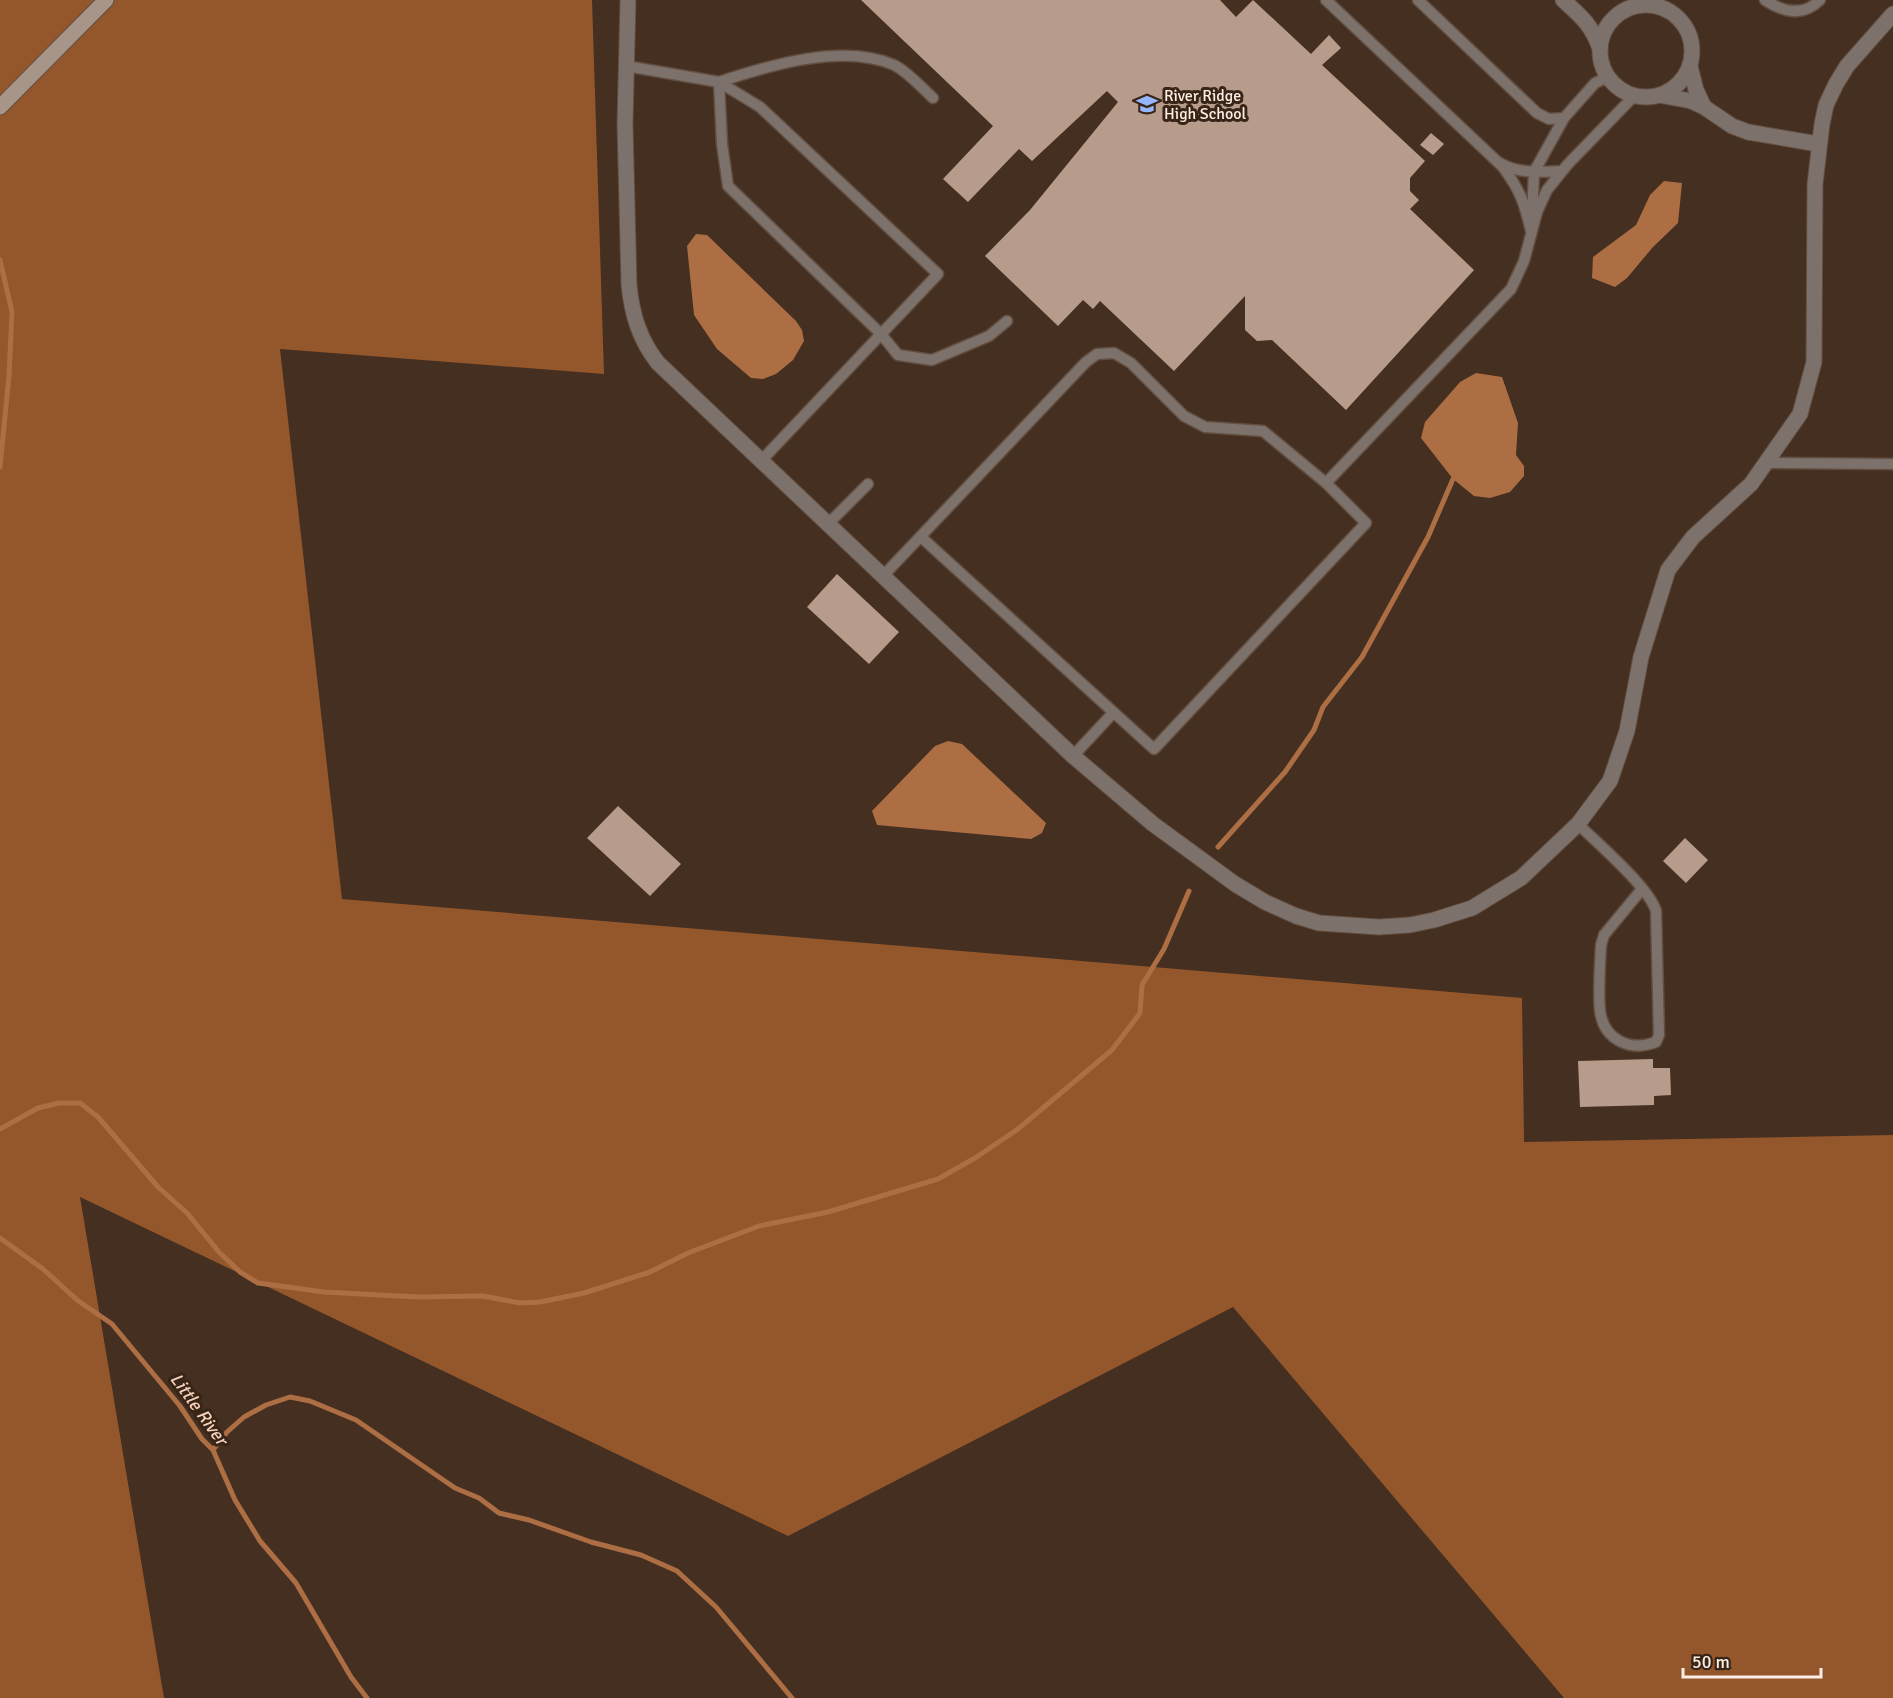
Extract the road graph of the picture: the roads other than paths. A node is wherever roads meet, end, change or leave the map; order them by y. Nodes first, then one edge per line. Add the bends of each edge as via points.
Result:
1 (106, 0) edge
2 (628, 0) edge
3 (1326, 0) edge
4 (1418, 0) edge
5 (1563, 0) edge
6 (1625, 0) edge
7 (1765, 0) edge
8 (1820, 0) edge
9 (1644, 5) junction
10 (1893, 14) edge
11 (1600, 49) junction
12 (626, 66) junction
13 (1690, 66) junction
14 (1608, 77) junction
15 (719, 82) junction
16 (1635, 95) junction
17 (1659, 95) junction
18 (933, 98) dead end
19 (0, 107) edge
20 (1704, 107) junction
21 (1564, 118) junction
22 (1818, 144) junction
23 (1494, 159) junction
24 (1562, 171) junction
25 (1534, 172) junction
26 (1532, 236) junction
27 (1007, 321) dead end
28 (881, 334) junction
29 (760, 462) junction
30 (1766, 463) junction
31 (1893, 464) edge
32 (1326, 483) junction
33 (868, 484) dead end
34 (828, 524) junction
35 (921, 537) junction
36 (883, 576) junction
37 (1113, 713) junction
38 (1073, 756) junction
39 (1578, 824) junction
40 (1642, 889) junction

1 - 19 main road
2 - 12 street
3 - 23 lane
4 - 21 lane via 1537,113 1549,119
5 - 11 street via 1586,21
6 - 9 street
7 - 8 lane via 1791,12 1803,11
9 - 11 street via 1618,15 1609,24
9 - 13 street via 1659,7 1683,24 1690,37
10 - 22 street via 1836,84 1826,105
11 - 14 street
12 - 15 lane
12 - 29 street via 629,285 639,331 658,363
13 - 17 street via 1683,79
13 - 20 street
14 - 16 street
14 - 21 lane via 1595,83
15 - 18 lane via 806,59 870,57 897,66
15 - 28 lane via 728,186
15 - 28 lane via 760,106 938,274
16 - 17 street
16 - 24 lane
17 - 20 street
20 - 22 street via 1748,132
21 - 25 lane
22 - 30 street via 1814,362 1800,414
23 - 25 lane
23 - 26 lane via 1524,202
24 - 25 lane
24 - 26 lane via 1537,212
25 - 26 lane
26 - 32 lane via 1511,289
27 - 28 lane via 989,336 932,360 898,355
28 - 29 lane
29 - 34 street
30 - 31 lane
30 - 39 street via 1750,484 1692,537 1668,570 1641,657 1627,731 1610,781
32 - 35 lane via 1263,431 1205,426 1184,416 1131,363 1114,353 1097,354
32 - 37 lane via 1366,523 1154,749
33 - 34 lane
34 - 36 street
35 - 36 lane
35 - 37 lane
36 - 38 street
37 - 38 lane
38 - 39 street via 1153,824 1235,884 1264,902 1320,923 1410,925 1472,908 1521,878
39 - 40 lane
40 - 40 lane via 1656,911 1659,1035 1656,1042 1633,1046 1609,1033 1600,1012 1601,945

